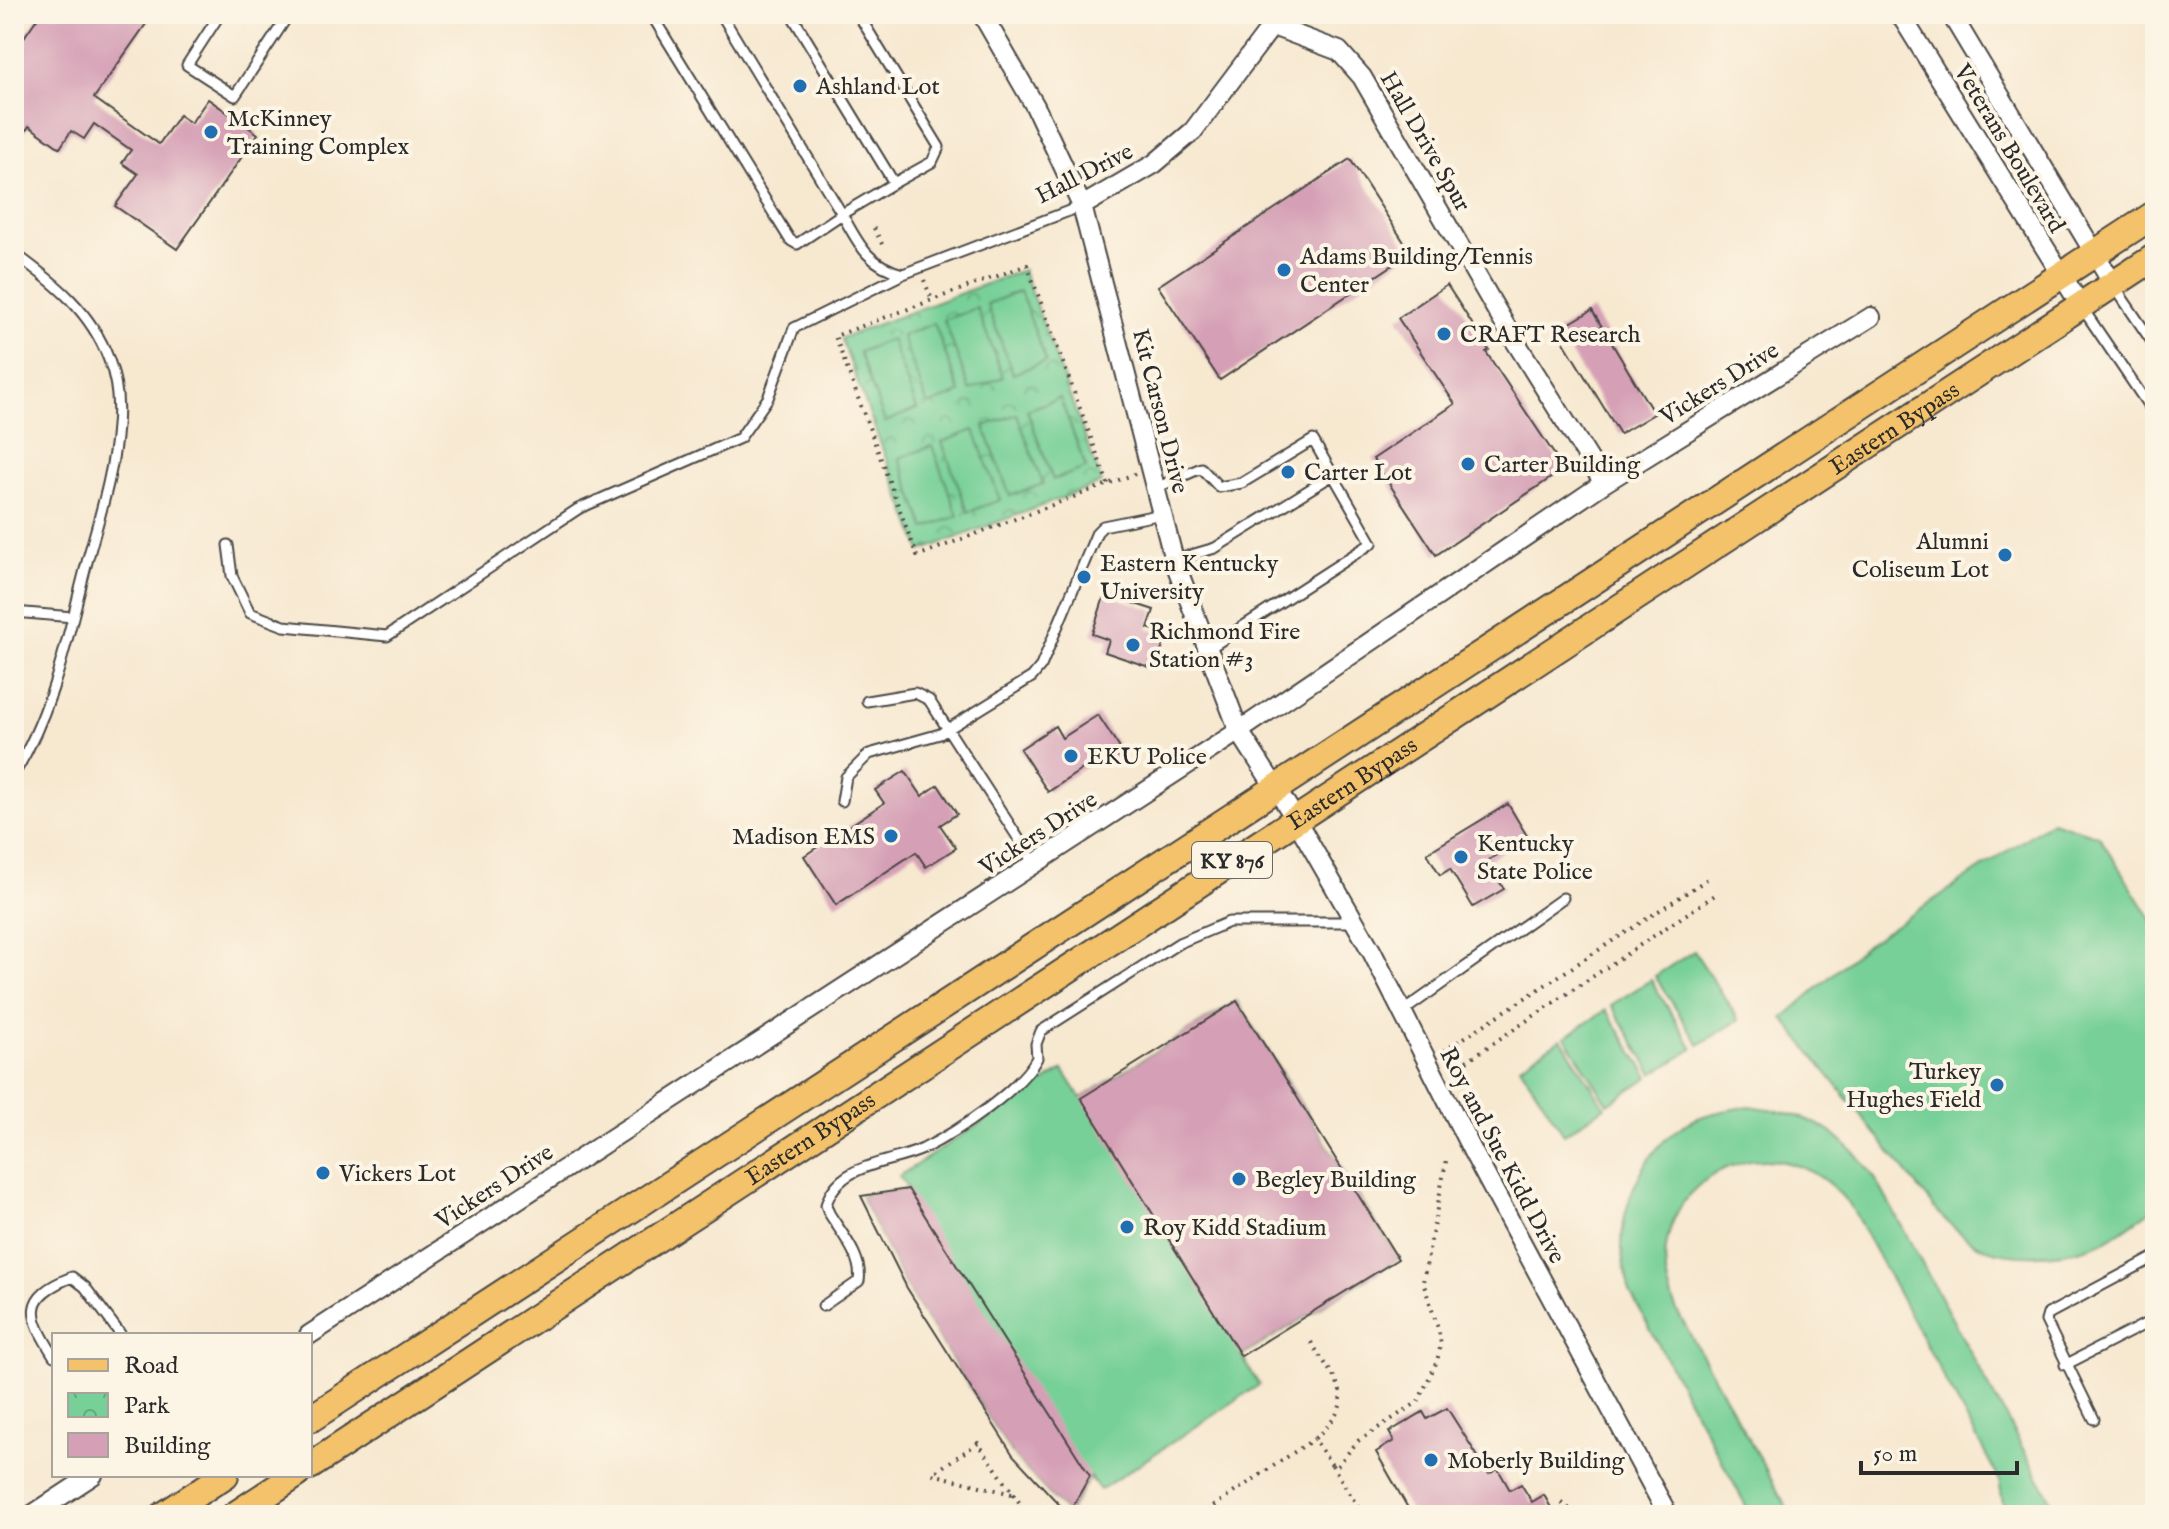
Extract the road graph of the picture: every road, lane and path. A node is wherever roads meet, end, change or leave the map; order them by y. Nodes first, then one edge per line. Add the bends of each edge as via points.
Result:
1 (220, 14) edge
2 (289, 14) edge
3 (651, 14) edge
4 (721, 14) edge
5 (791, 14) edge
6 (858, 14) edge
7 (982, 14) edge
8 (1900, 14) edge
9 (1951, 14) edge
10 (1277, 20) edge
11 (894, 183) junction
12 (1082, 206) junction
13 (842, 214) junction
14 (2155, 214) edge
15 (14, 253) edge
16 (2093, 254) junction
17 (2155, 257) edge
18 (903, 274) junction
19 (2060, 275) junction
20 (2113, 284) junction
21 (2081, 306) junction
22 (1871, 317) dead end
23 (2155, 346) edge
24 (2155, 415) edge
25 (1137, 473) dead end
26 (1333, 475) junction
27 (1604, 483) junction
28 (1108, 484) junction
29 (1156, 488) junction
30 (1162, 514) junction
31 (228, 545) dead end
32 (1174, 560) junction
33 (14, 612) edge
34 (73, 617) junction
35 (1206, 651) junction
36 (867, 701) dead end
37 (948, 729) junction
38 (1239, 731) junction
39 (14, 774) edge
40 (1275, 786) junction
41 (842, 801) dead end
42 (1295, 818) junction
43 (1035, 864) junction
44 (1709, 878) dead end
45 (1718, 893) dead end
46 (1563, 898) dead end
47 (1355, 922) junction
48 (1402, 1012) junction
49 (1444, 1051) dead end
50 (1453, 1070) dead end
51 (1447, 1156) dead end
52 (2155, 1257) edge
53 (823, 1306) dead end
54 (2155, 1319) edge
55 (120, 1333) edge
56 (312, 1333) edge
57 (1311, 1342) dead end
58 (52, 1352) edge
59 (2065, 1365) junction
60 (312, 1418) edge
61 (2094, 1419) dead end
62 (1314, 1439) junction
63 (312, 1465) edge
64 (1332, 1465) junction
65 (90, 1477) edge
66 (222, 1477) edge
67 (293, 1477) edge
68 (1012, 1494) junction
69 (1561, 1503) dead end
70 (32, 1515) edge
71 (164, 1515) edge
72 (235, 1515) edge
73 (1028, 1515) edge
74 (1200, 1515) edge
75 (1363, 1515) edge
76 (1579, 1515) edge
77 (1668, 1515) edge

1 - 2 lane via 187,65 235,96
3 - 13 lane via 790,240 797,244
4 - 13 lane
5 - 11 lane
6 - 11 lane via 939,147 932,162
7 - 12 street, Kit Carson Drive via 1035,106
8 - 19 street, Veterans Boulevard
9 - 16 street, Veterans Boulevard
10 - 12 street, Hall Drive via 1193,131 1154,164
10 - 27 street, Hall Drive Spur via 1339,51 1362,77 1505,325
11 - 13 lane
12 - 18 lane, Hall Drive
12 - 29 street, Kit Carson Drive
13 - 18 lane via 880,268
14 - 16 main road, Eastern Bypass / KY 876
15 - 34 lane via 78,305 103,345 116,383 112,462
16 - 19 main road, Eastern Bypass / KY 876
16 - 20 street, Veterans Boulevard
17 - 20 main road, Eastern Bypass / KY 876
18 - 31 lane, Hall Drive via 794,328 768,398 740,438 578,509 387,636 284,626 250,613 232,576
19 - 21 street, Veterans Boulevard
19 - 40 main road, Eastern Bypass / KY 876
20 - 21 main road, Eastern Bypass / KY 876
20 - 23 lane
21 - 24 lane
21 - 42 main road, Eastern Bypass / KY 876
22 - 27 street, Vickers Drive
25 - 28 path
26 - 29 lane via 1313,440 1242,483 1219,487 1201,468
26 - 32 lane via 1215,548
26 - 35 lane via 1372,543
27 - 38 street, Vickers Drive
28 - 28 path via 1027,265 835,336 917,556
29 - 30 street, Kit Carson Drive
30 - 32 street, Kit Carson Drive
30 - 37 lane via 1103,526 1097,532 1041,666 1032,677
32 - 35 street, Kit Carson Drive
33 - 34 lane
34 - 39 lane via 51,698
35 - 38 street, Kit Carson Drive
36 - 37 lane via 923,695
37 - 41 lane via 869,754 846,777
37 - 43 lane
38 - 40 street, Kit Carson Drive
38 - 43 street, Vickers Drive
40 - 42 street, Kit Carson Drive
40 - 60 main road, Eastern Bypass / KY 876
42 - 47 street, Roy and Sue Kidd Drive
42 - 63 main road, Eastern Bypass / KY 876
43 - 56 street, Vickers Drive
44 - 49 path
45 - 50 path
46 - 48 lane
47 - 48 street, Roy and Sue Kidd Drive
47 - 53 lane via 1229,922 1179,943 1041,1031 1037,1058 1017,1087 922,1149 871,1163 832,1193 826,1205 860,1273 859,1281
48 - 77 street, Roy and Sue Kidd Drive
51 - 64 path via 1423,1282 1441,1344 1437,1361 1418,1402
52 - 59 lane via 2048,1314 2047,1329
54 - 59 lane
55 - 58 lane via 72,1277 35,1299 32,1313
57 - 62 path via 1341,1399 1335,1421
59 - 61 lane
62 - 64 path
62 - 74 path
64 - 75 path
65 - 70 street
66 - 71 main road
67 - 72 main road
68 - 68 path via 978,1443 932,1474 972,1484
68 - 73 path
69 - 76 path

